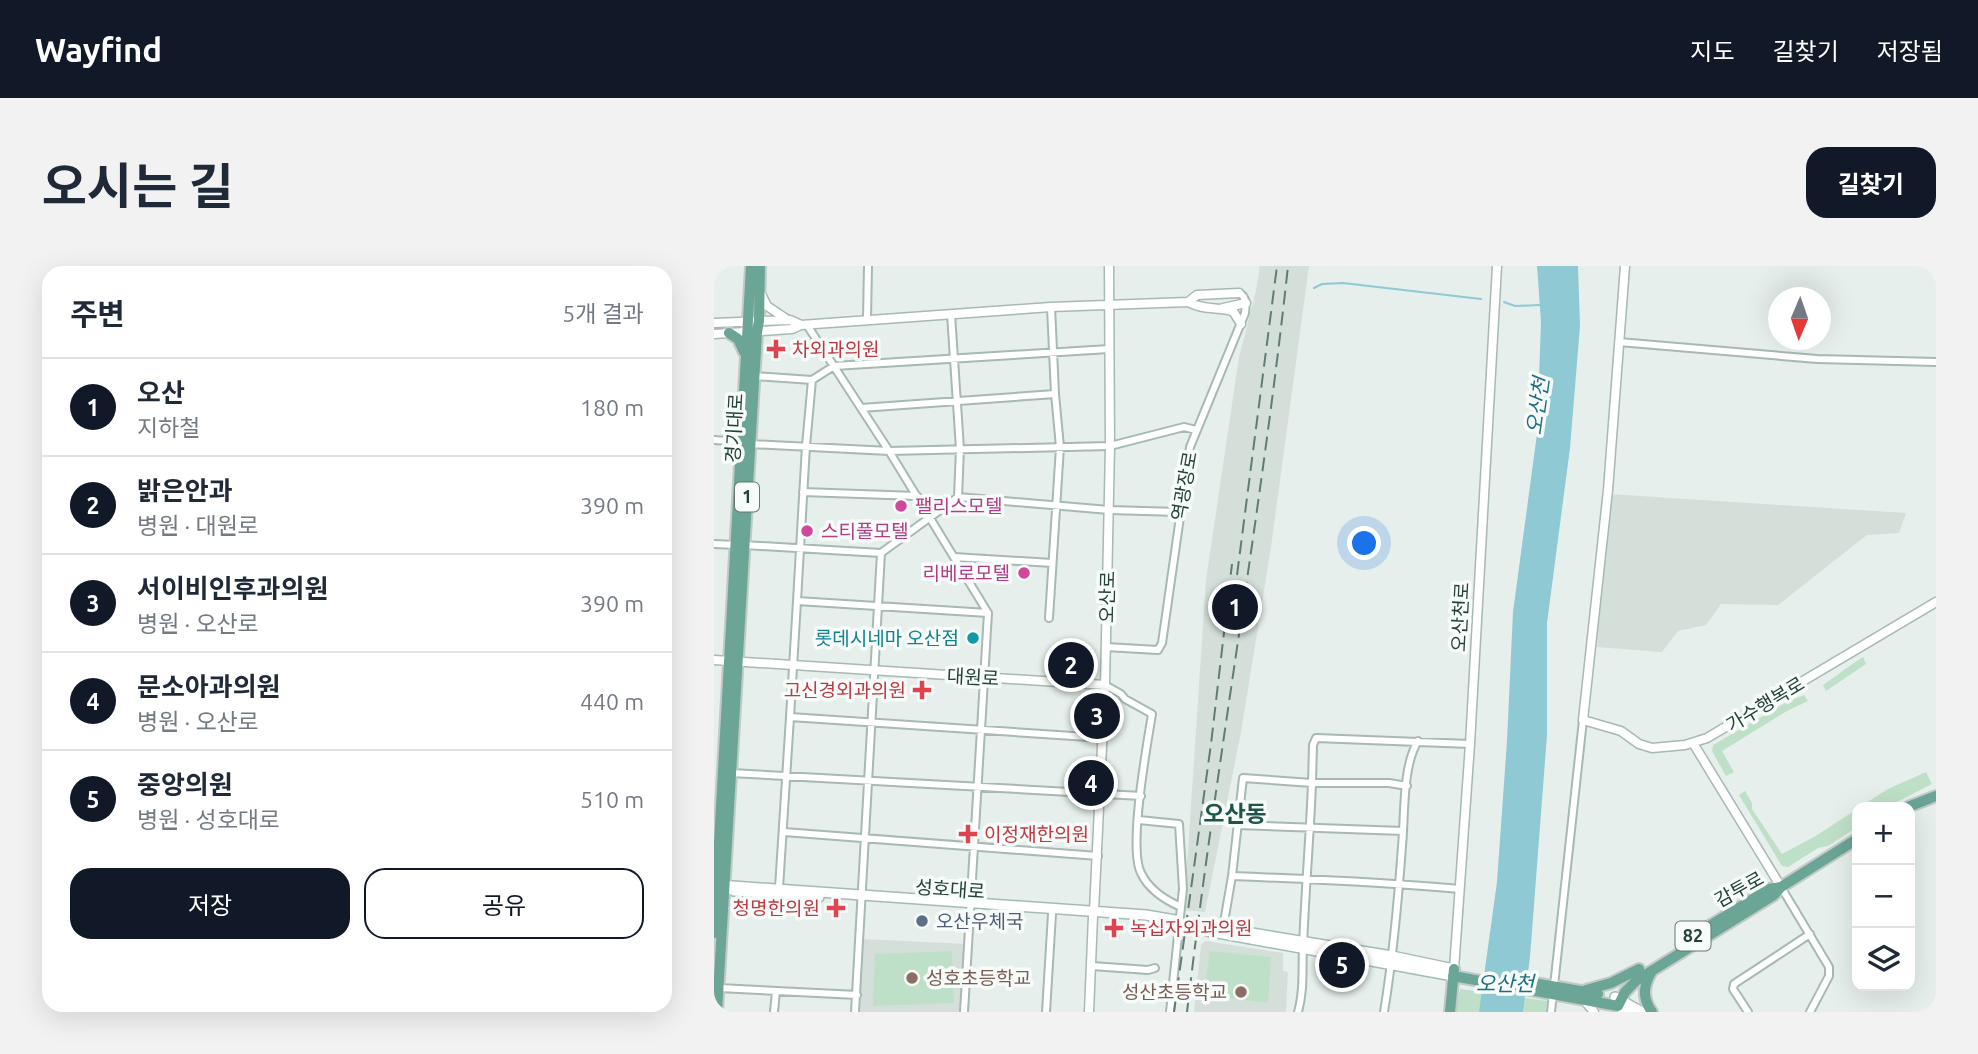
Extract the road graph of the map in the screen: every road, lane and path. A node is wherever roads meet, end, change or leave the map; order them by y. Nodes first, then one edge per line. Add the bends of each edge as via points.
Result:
1 (751, 266) edge
2 (760, 266) edge
3 (868, 266) edge
4 (1109, 266) edge
5 (1496, 266) edge
6 (1625, 266) edge
7 (760, 287) junction
8 (1239, 293) joint
9 (1188, 302) junction
10 (1246, 303) junction
11 (1109, 304) junction
12 (1051, 307) junction
13 (1223, 308) junction
14 (951, 314) junction
15 (788, 320) junction
16 (867, 320) junction
17 (714, 323) edge
18 (1241, 324) junction
19 (750, 325) junction
20 (804, 325) junction
21 (772, 331) junction
22 (729, 333) junction
23 (714, 334) edge
24 (1619, 342) junction
25 (1109, 349) junction
26 (1053, 352) junction
27 (751, 354) junction
28 (954, 359) junction
29 (1936, 362) edge
30 (834, 366) junction
31 (754, 376) junction
32 (812, 380) junction
33 (1055, 394) junction
34 (957, 402) junction
35 (861, 408) junction
36 (1196, 430) junction
37 (714, 440) edge
38 (746, 443) junction
39 (806, 446) junction
40 (1110, 446) junction
41 (1060, 447) junction
42 (960, 449) junction
43 (889, 451) junction
44 (803, 492) junction
45 (917, 496) junction
46 (958, 497) junction
47 (1056, 506) junction
48 (1109, 510) junction
49 (1179, 512) junction
50 (930, 517) junction
51 (714, 544) edge
52 (740, 545) junction
53 (800, 548) junction
54 (881, 553) junction
55 (954, 558) junction
56 (1052, 563) junction
57 (797, 601) junction
58 (1936, 602) edge
59 (879, 606) junction
60 (988, 613) junction
61 (1049, 618) dead end
62 (1106, 647) junction
63 (714, 660) edge
64 (734, 661) junction
65 (794, 666) junction
66 (875, 671) junction
67 (985, 677) junction
68 (1105, 685) junction
69 (790, 716) junction
70 (1583, 720) junction
71 (873, 722) junction
72 (982, 728) junction
73 (1102, 738) junction
74 (1418, 741) junction
75 (1693, 743) junction
76 (1470, 744) junction
77 (731, 773) junction
78 (787, 776) junction
79 (869, 780) junction
80 (1312, 783) junction
81 (979, 786) junction
82 (1406, 786) junction
83 (1099, 794) junction
84 (1141, 796) junction
85 (1936, 796) edge
86 (1915, 804) edge
87 (1139, 820) junction
88 (1239, 825) junction
89 (1310, 827) junction
90 (1404, 831) junction
91 (783, 832) junction
92 (865, 838) junction
93 (1852, 842) edge
94 (975, 847) junction
95 (1097, 856) junction
96 (1232, 876) junction
97 (1308, 879) junction
98 (1399, 883) junction
99 (718, 885) edge
100 (1781, 887) junction
101 (779, 888) junction
102 (1460, 889) junction
103 (862, 897) junction
104 (971, 905) junction
105 (1181, 907) junction
106 (1052, 914) junction
107 (1093, 914) junction
108 (1175, 922) tunnel mouth
109 (1223, 928) junction
110 (714, 933) edge
111 (1810, 934) junction
112 (1303, 945) junction
113 (1392, 960) junction
114 (1092, 966) junction
115 (1155, 968) dead end
116 (1653, 968) junction
117 (1639, 969) junction
118 (1457, 973) junction
119 (719, 988) junction
120 (1551, 989) junction
121 (776, 991) junction
122 (1582, 994) junction
123 (857, 995) junction
124 (1616, 1006) edge
125 (717, 1012) edge
126 (774, 1012) edge
127 (855, 1012) edge
128 (964, 1012) edge
129 (1046, 1012) edge
130 (1089, 1012) edge
131 (1170, 1012) edge
132 (1298, 1012) edge
133 (1384, 1012) edge
134 (1450, 1012) edge
135 (1551, 1012) edge
136 (1594, 1012) edge
137 (1642, 1012) edge
138 (1652, 1012) edge
139 (1748, 1012) edge
140 (1810, 1012) edge

1 - 19 main road, 경기대로 / 1
2 - 7 main road, 경기대로 / 1
3 - 16 street
4 - 11 street, 오산로
5 - 76 street, 오산천로
6 - 24 street
7 - 15 street via 767,306
7 - 19 main road, 경기대로 / 1
8 - 9 street via 1197,295
8 - 10 street
9 - 11 street
9 - 13 street via 1202,309
10 - 13 street
10 - 18 street, 역광장로
11 - 12 street
11 - 25 street, 오산로
12 - 14 street
12 - 26 street
13 - 18 street via 1233,311
14 - 16 street
14 - 28 street
15 - 19 street
15 - 20 street
16 - 20 street
17 - 19 street
18 - 36 street, 역광장로
19 - 21 street
19 - 22 street
19 - 27 main road, 경기대로 / 1
20 - 21 street
20 - 30 street
21 - 27 street
22 - 23 street
22 - 27 main road
24 - 29 street via 1817,359
24 - 70 street
25 - 26 street
25 - 40 street, 오산로
26 - 28 street
26 - 33 street
27 - 31 main road, 경기대로 / 1
27 - 38 main road, 경기대로 / 1
28 - 30 street
28 - 34 street
30 - 32 street
30 - 35 street
31 - 32 street
31 - 38 main road, 경기대로 / 1
32 - 39 street
33 - 34 street
33 - 41 street
34 - 35 street
34 - 42 street
35 - 43 street
36 - 40 street via 1184,427
36 - 49 street, 역광장로
37 - 38 street
38 - 39 street
38 - 52 main road, 경기대로 / 1
39 - 43 street
39 - 44 street
40 - 41 street
40 - 48 street, 오산로
41 - 42 street
41 - 47 street
42 - 43 street
42 - 46 street
43 - 45 street
44 - 45 street
44 - 53 street
45 - 50 street
46 - 47 street
46 - 50 street
47 - 48 street
47 - 56 street
48 - 49 street
48 - 62 street, 오산로
49 - 62 street, 역광장로 via 1162,643 1158,650
50 - 54 street
50 - 55 street
51 - 52 street
52 - 53 street
52 - 64 main road, 경기대로 / 1
53 - 54 street
53 - 57 street
54 - 59 street
55 - 56 street
55 - 60 street
56 - 61 street
57 - 59 street
57 - 65 street
58 - 75 street, 가수행복로 via 1718,733
59 - 60 street
59 - 66 street
60 - 67 street
62 - 68 street, 오산로
63 - 64 street, 대원로
64 - 65 street, 대원로
64 - 77 main road, 경기대로 / 1
64 - 99 main road, 경기대로 / 1
65 - 66 street, 대원로
65 - 69 street
66 - 67 street, 대원로
66 - 71 street
67 - 68 street, 대원로
67 - 72 street
68 - 73 street, 오산로
68 - 84 street via 1152,714
69 - 71 street
69 - 78 street
70 - 75 street, 가수행복로 via 1621,731 1653,748
70 - 120 street
71 - 72 street
71 - 79 street
72 - 73 street
72 - 81 street
73 - 83 street, 오산로
74 - 76 street
74 - 80 street via 1316,738
74 - 82 street
75 - 100 street
76 - 102 street, 오산천로
77 - 78 street
77 - 99 main road, 경기대로 / 1
78 - 79 street
78 - 91 street
79 - 81 street
79 - 92 street
80 - 82 street
80 - 88 street via 1243,778
80 - 89 street
81 - 83 street
81 - 94 street
82 - 90 street
83 - 84 street
83 - 95 street, 오산로
84 - 87 street
85 - 86 main road
87 - 105 street via 1136,859 1142,876 1156,893
87 - 105 street via 1179,824
88 - 89 street
88 - 96 street
89 - 90 street
89 - 97 street
90 - 98 street
91 - 92 street
91 - 101 street
92 - 94 street
92 - 103 street
93 - 100 main road, 감투로
94 - 95 street
94 - 104 street
95 - 107 street, 오산로
96 - 97 street
96 - 109 street
97 - 98 street
97 - 112 street
98 - 102 street
98 - 113 street
99 - 101 main road, 성호대로
99 - 103 main road, 성호대로 via 734,891
99 - 110 main road, 경기대로 / 1
99 - 119 main road, 경기대로 / 1
100 - 111 street
100 - 116 main road, 감투로
100 - 117 main road, 감투로 / 82 via 1769,888
101 - 103 main road, 성호대로
102 - 118 street, 오산천로
103 - 104 main road, 성호대로
103 - 123 street
104 - 106 main road, 성호대로
104 - 107 main road, 성호대로
104 - 128 street
105 - 131 street
106 - 107 main road, 성호대로
106 - 129 street
107 - 108 main road, 성호대로
107 - 114 street, 오산로
109 - 112 main road
109 - 112 main road via 1208,928
111 - 139 street via 1734,984
111 - 140 street via 1829,967 1829,976
112 - 113 main road
112 - 132 street
113 - 118 main road
113 - 133 street
114 - 115 street
114 - 130 street, 오산로
116 - 124 main road, 감투로 / 82 via 1630,986
116 - 138 main road via 1644,994
117 - 122 main road
117 - 124 main road, 감투로 / 82 via 1625,981
118 - 120 main road
118 - 134 main road, 오산천로
119 - 121 street
119 - 125 main road, 경기대로 / 1
120 - 122 main road
120 - 135 street
121 - 123 street
121 - 126 street
122 - 124 main road
122 - 136 street
123 - 127 street
124 - 137 main road

